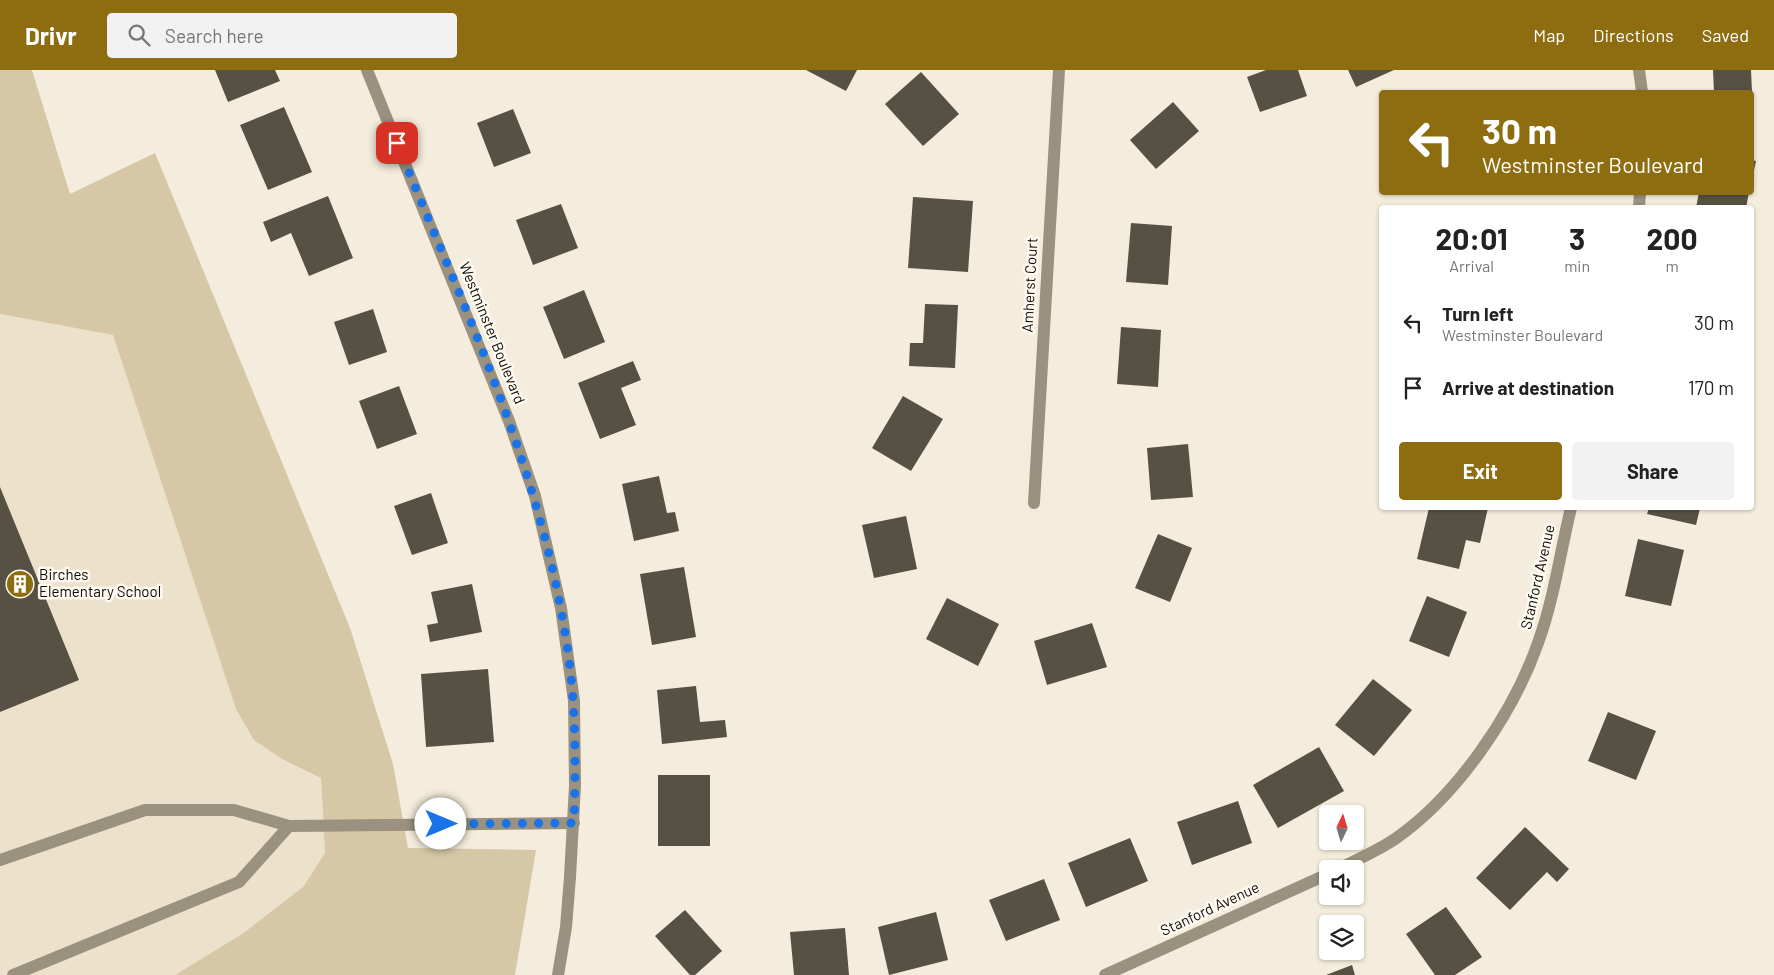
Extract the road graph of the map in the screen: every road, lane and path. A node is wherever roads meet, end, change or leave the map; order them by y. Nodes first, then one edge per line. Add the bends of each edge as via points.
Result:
1 (367, 70) edge
2 (1059, 70) edge
3 (1639, 70) edge
4 (1642, 90) edge
5 (1034, 503) dead end
6 (1571, 510) edge
7 (574, 823) junction
8 (289, 826) junction
9 (0, 860) edge
10 (1357, 860) edge
11 (1319, 878) edge
12 (13, 975) edge
13 (558, 975) edge
14 (1105, 975) edge

1 - 7 street, Westminster Boulevard via 497,389 535,496 561,608 573,693
2 - 5 street, Amherst Court
3 - 4 street
6 - 10 street, Stanford Avenue via 1558,573 1538,645 1491,737 1450,791 1428,812 1395,839
7 - 8 street
7 - 13 street, Westminster Boulevard via 566,927
8 - 9 street via 234,810 145,810
8 - 12 street via 239,882
11 - 14 street, Stanford Avenue

